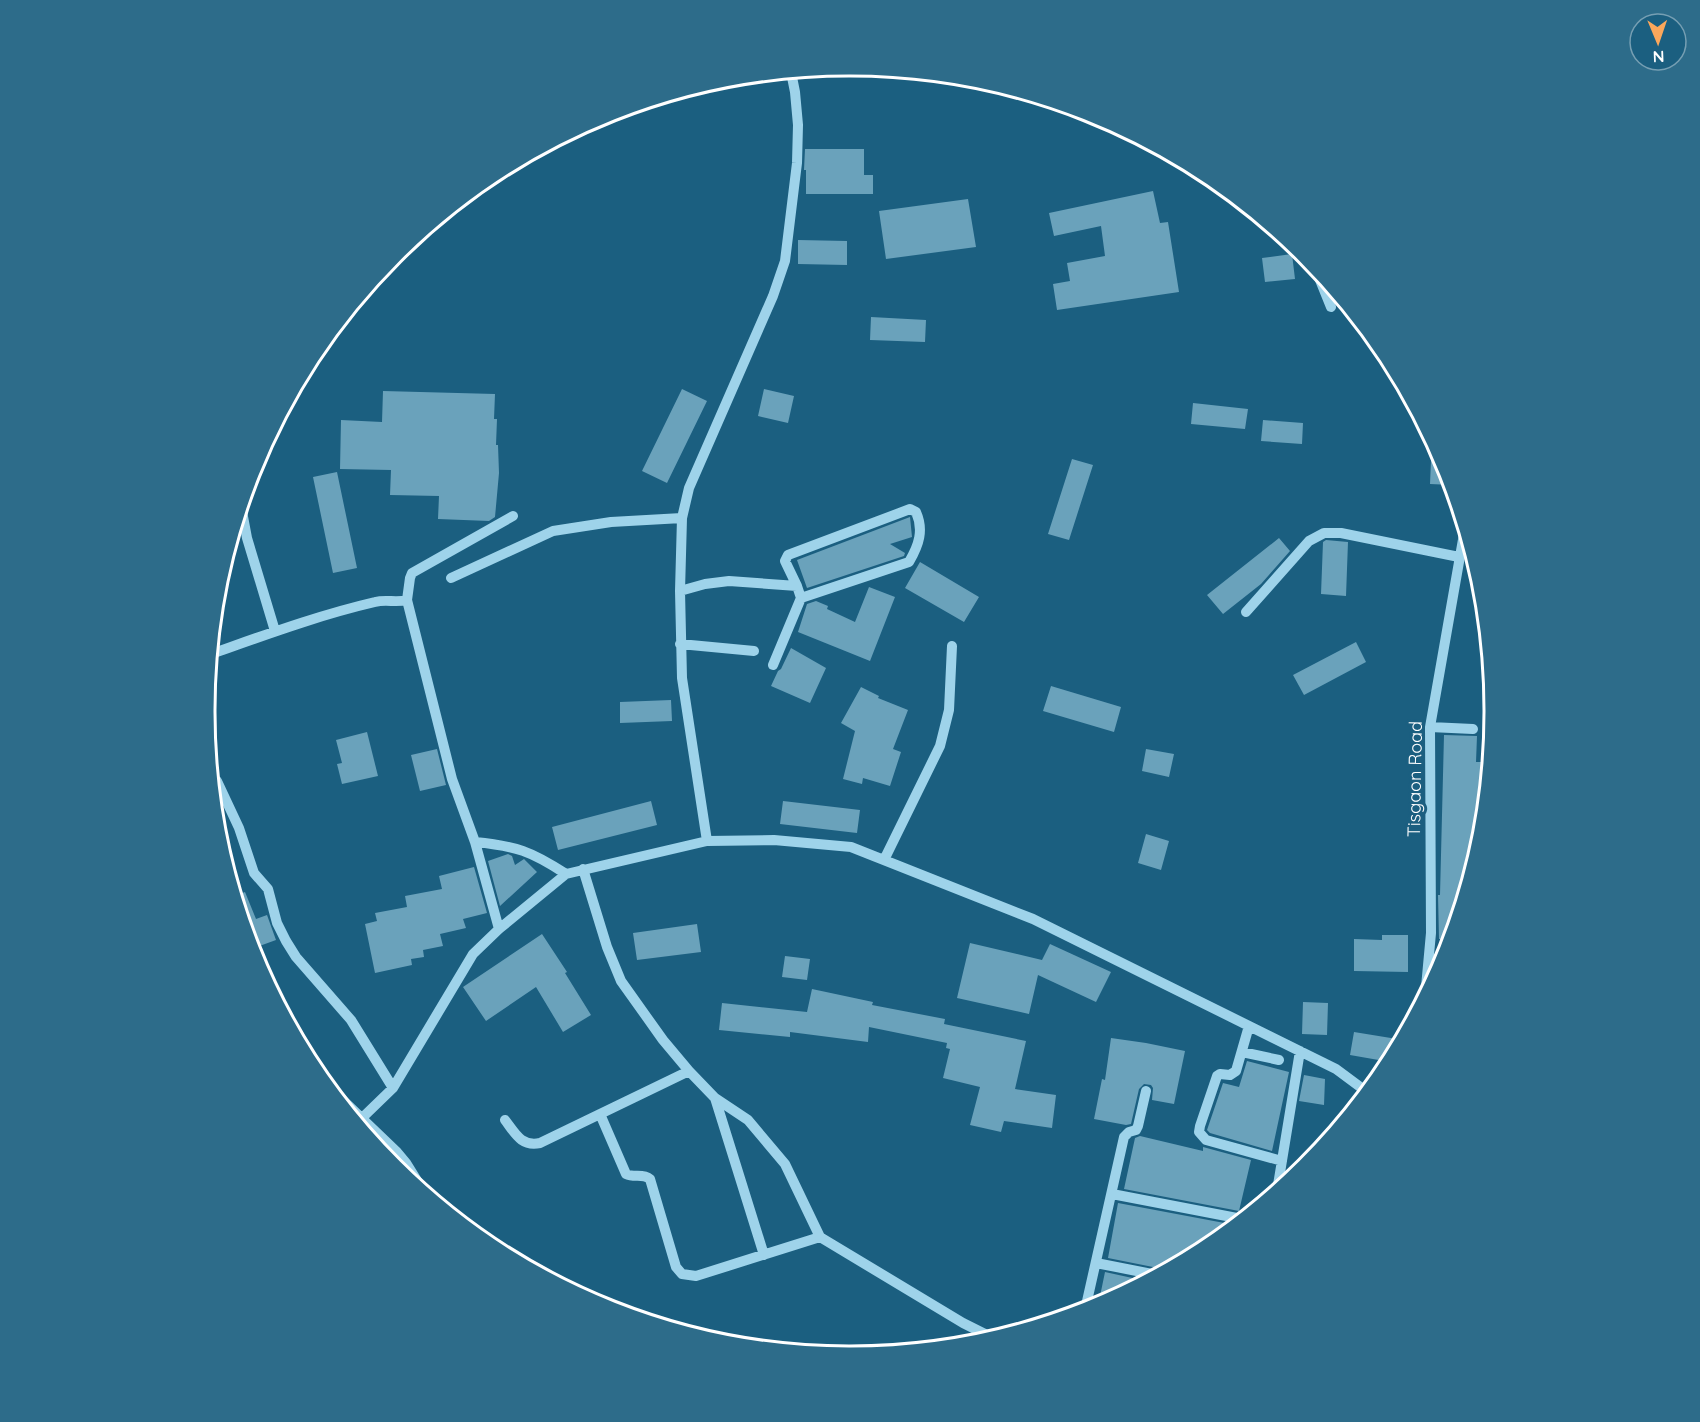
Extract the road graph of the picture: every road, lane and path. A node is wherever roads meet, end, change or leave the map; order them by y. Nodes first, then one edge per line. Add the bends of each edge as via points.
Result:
1 (792, 80) edge
2 (1324, 290) edge
3 (1331, 307) dead end
4 (513, 516) dead end
5 (682, 518) junction
6 (244, 522) edge
7 (1463, 546) edge
8 (1459, 557) junction
9 (451, 578) dead end
10 (797, 586) junction
11 (680, 591) junction
12 (801, 598) junction
13 (407, 600) junction
14 (1246, 612) dead end
15 (274, 631) junction
16 (680, 644) junction
17 (952, 646) dead end
18 (219, 651) edge
19 (754, 651) dead end
20 (773, 665) dead end
21 (1430, 727) junction
22 (1473, 729) dead end
23 (220, 788) edge
24 (707, 841) junction
25 (475, 842) junction
26 (884, 860) junction
27 (583, 869) junction
28 (566, 873) junction
29 (499, 928) junction
30 (1427, 974) edge
31 (1249, 1026) junction
32 (1300, 1051) junction
33 (1242, 1052) junction
34 (1279, 1060) dead end
35 (689, 1071) junction
36 (1360, 1087) edge
37 (393, 1088) junction
38 (1146, 1091) dead end
39 (715, 1098) junction
40 (600, 1114) junction
41 (363, 1117) edge
42 (505, 1120) dead end
43 (376, 1132) edge
44 (1282, 1161) junction
45 (406, 1163) joint
46 (408, 1166) edge
47 (1279, 1178) edge
48 (1112, 1194) junction
49 (1231, 1218) edge
50 (820, 1237) junction
51 (764, 1255) junction
52 (1096, 1263) junction
53 (1144, 1273) edge
54 (1088, 1299) edge
55 (980, 1332) edge

1 - 5 street via 798,125 797,163 785,261 689,488
2 - 3 street
4 - 13 street via 412,573
5 - 9 street via 611,522 553,531
5 - 11 street
6 - 15 street
7 - 8 street, Tisgaon Road
8 - 14 street via 1324,533 1309,541
8 - 21 street, Tisgaon Road
10 - 11 street via 729,581
10 - 12 street
10 - 12 street via 785,561 788,555 910,509 916,512 921,531 909,562
11 - 16 street
12 - 20 street
13 - 15 street via 378,601
13 - 25 street via 452,779
15 - 18 street
16 - 19 street
16 - 24 street via 684,697
17 - 26 street via 949,710 940,746
21 - 22 street
21 - 30 street, Tisgaon Road via 1431,933
23 - 37 street via 254,873 268,889 286,941 351,1020
24 - 26 street via 774,840 851,847
24 - 27 street
25 - 28 street via 520,848
25 - 29 street
26 - 31 street via 1033,920
27 - 28 street
27 - 35 street via 621,981
28 - 29 street
29 - 37 street via 473,954
31 - 32 street
31 - 33 street
32 - 36 street via 1336,1069
32 - 44 street
33 - 34 street
33 - 44 street via 1236,1071 1217,1076 1199,1132 1206,1140
35 - 39 street
35 - 40 street
37 - 41 street
38 - 48 street via 1138,1126 1124,1137
39 - 50 street via 748,1120 785,1164
39 - 51 street
40 - 42 street via 532,1144 518,1137
40 - 51 street via 627,1174 650,1179 677,1271 696,1276
43 - 45 street
44 - 47 street
45 - 46 street
48 - 49 street
48 - 52 street
50 - 51 street
50 - 55 street
52 - 53 street
52 - 54 street

